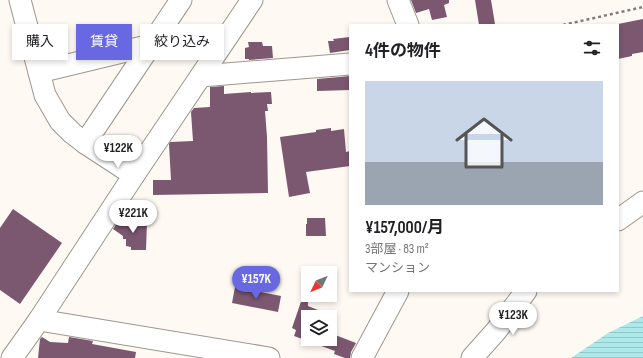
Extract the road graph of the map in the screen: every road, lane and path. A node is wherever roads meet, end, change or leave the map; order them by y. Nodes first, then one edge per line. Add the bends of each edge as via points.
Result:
1 (20, 0) edge
2 (181, 0) edge
3 (398, 0) edge
4 (250, 1) edge
5 (643, 7) edge
6 (165, 24) edge
7 (408, 24) edge
8 (567, 24) edge
9 (140, 48) edge
10 (141, 60) edge
11 (349, 64) edge
12 (39, 72) junction
13 (201, 76) junction
14 (85, 143) junction
15 (134, 175) junction
16 (643, 202) edge
17 (619, 219) edge
18 (397, 292) edge
19 (525, 292) edge
20 (39, 320) junction
21 (12, 358) edge
22 (269, 358) edge
23 (362, 358) edge
24 (472, 358) edge

1 - 12 street
2 - 6 street
3 - 7 street
4 - 13 street
5 - 8 path
9 - 12 street
10 - 14 street
11 - 13 street
12 - 14 street via 45,95 60,121
13 - 15 street
14 - 15 street
15 - 20 street
16 - 17 street
18 - 23 street
19 - 24 street
20 - 21 street
20 - 22 street

